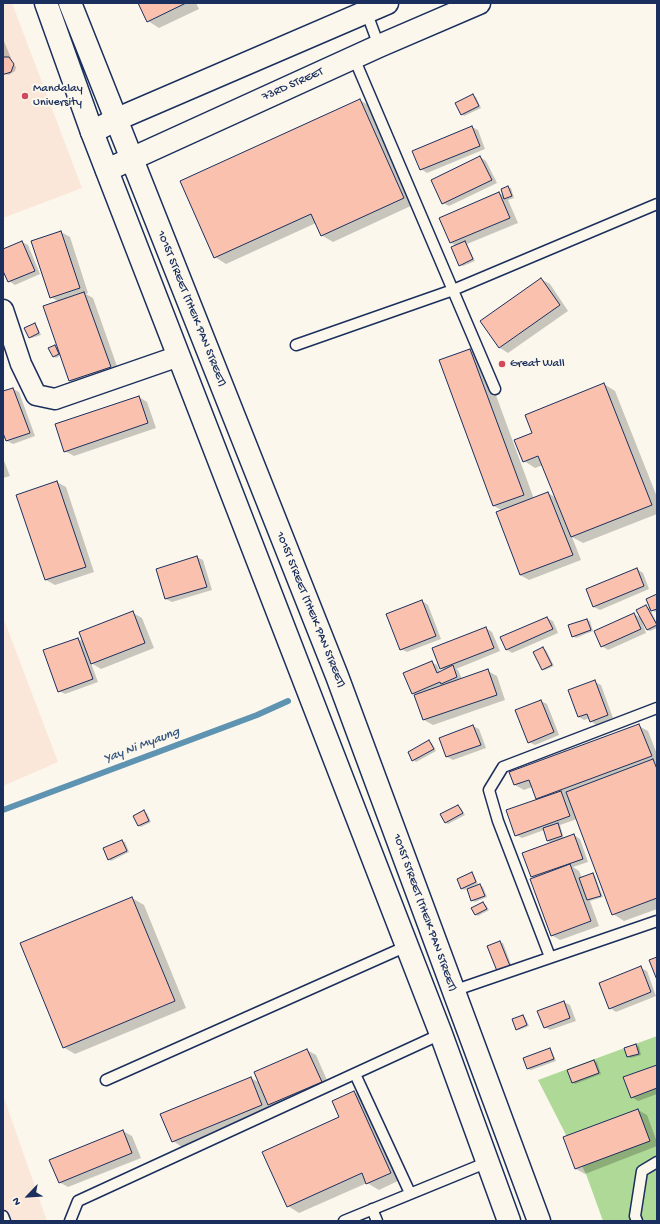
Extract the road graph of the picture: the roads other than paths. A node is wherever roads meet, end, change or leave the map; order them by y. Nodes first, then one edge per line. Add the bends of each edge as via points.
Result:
1 (46, 3) edge
2 (70, 3) edge
3 (387, 3) edge
4 (479, 3) edge
5 (364, 8) edge
6 (379, 46) junction
7 (354, 58) junction
8 (115, 120) junction
9 (92, 132) junction
10 (131, 158) junction
11 (108, 170) junction
12 (657, 204) edge
13 (453, 290) junction
14 (3, 310) edge
15 (296, 344) dead end
16 (179, 356) junction
17 (495, 389) dead end
18 (657, 708) edge
19 (657, 921) edge
20 (407, 946) junction
21 (550, 957) junction
22 (453, 991) junction
23 (441, 1034) junction
24 (355, 1074) junction
25 (106, 1080) dead end
26 (488, 1162) junction
27 (657, 1162) edge
28 (410, 1193) junction
29 (372, 1209) junction
30 (3, 1216) edge
31 (5, 1221) edge
32 (70, 1221) edge
33 (344, 1221) edge
34 (377, 1221) edge
35 (509, 1221) edge
36 (539, 1221) edge
37 (637, 1221) edge

1 - 9 main road
2 - 8 main road, 101ST STREET (THEIK PAN STREET)
3 - 5 main road
4 - 6 main road, 73RD STREET
5 - 6 lane
5 - 8 main road
6 - 7 main road, 73RD STREET
7 - 10 main road, 73RD STREET
7 - 13 lane
8 - 9 main road
8 - 10 main road, 101ST STREET (THEIK PAN STREET)
9 - 11 main road
10 - 11 main road, 73RD STREET
10 - 22 main road, 101ST STREET (THEIK PAN STREET) via 337,676
11 - 16 main road
12 - 13 lane
13 - 15 lane
13 - 17 lane
14 - 16 street via 21,364 36,395 54,400
16 - 20 main road
18 - 21 lane via 503,767 490,790 498,821
19 - 21 lane
20 - 23 main road
20 - 25 lane
21 - 22 lane
22 - 36 main road, 101ST STREET (THEIK PAN STREET)
23 - 24 lane
23 - 26 main road
24 - 28 lane
24 - 32 lane via 78,1201
26 - 28 lane
26 - 35 main road
27 - 37 lane via 642,1171 635,1216
28 - 29 lane
29 - 33 lane
29 - 34 lane
30 - 31 lane

